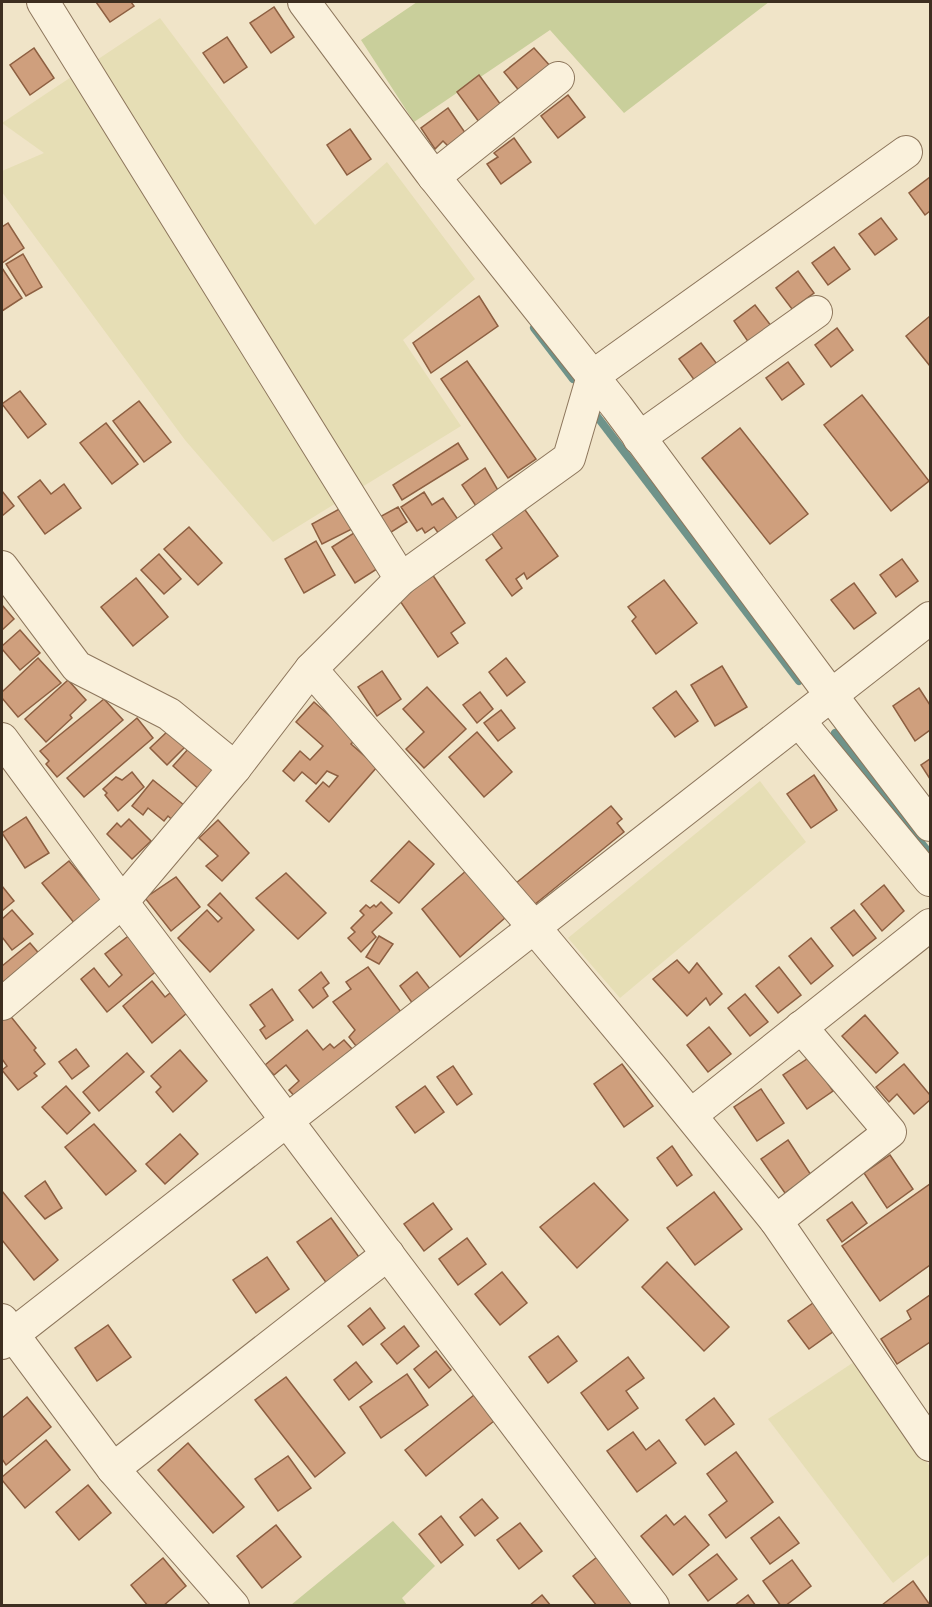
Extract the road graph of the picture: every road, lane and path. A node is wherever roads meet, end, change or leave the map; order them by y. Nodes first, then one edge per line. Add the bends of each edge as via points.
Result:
1 (43, 2) edge
2 (304, 2) edge
3 (558, 78) dead end
4 (906, 152) dead end
5 (434, 177) junction
6 (816, 312) dead end
7 (593, 376) junction
8 (639, 438) junction
9 (2, 567) edge
10 (400, 579) junction
11 (930, 618) edge
12 (311, 669) junction
13 (831, 695) junction
14 (799, 721) junction
15 (2, 739) edge
16 (235, 768) junction
17 (930, 825) edge
18 (930, 880) edge
19 (122, 902) junction
20 (930, 924) edge
21 (534, 927) junction
22 (2, 1004) edge
23 (801, 1028) junction
24 (691, 1115) junction
25 (287, 1121) junction
26 (776, 1221) junction
27 (388, 1254) junction
28 (5, 1333) edge
29 (930, 1445) edge
30 (113, 1469) junction
31 (232, 1605) edge
32 (653, 1605) edge

1 - 10 street
2 - 5 street
3 - 5 street
4 - 7 street
5 - 7 street
6 - 8 street
7 - 8 street
7 - 10 street via 569,458
8 - 13 street
9 - 16 street via 77,667 169,714
10 - 12 street
11 - 13 street
12 - 16 street
12 - 21 street
13 - 14 street
13 - 17 street
14 - 18 street
14 - 21 street
15 - 19 street
16 - 19 street
19 - 22 street
19 - 25 street
20 - 23 street
21 - 24 street
21 - 25 street
23 - 24 street
23 - 26 street via 890,1132
24 - 26 street
25 - 27 street
25 - 28 street
26 - 29 street
27 - 30 street
27 - 32 street
28 - 30 street
30 - 31 street

